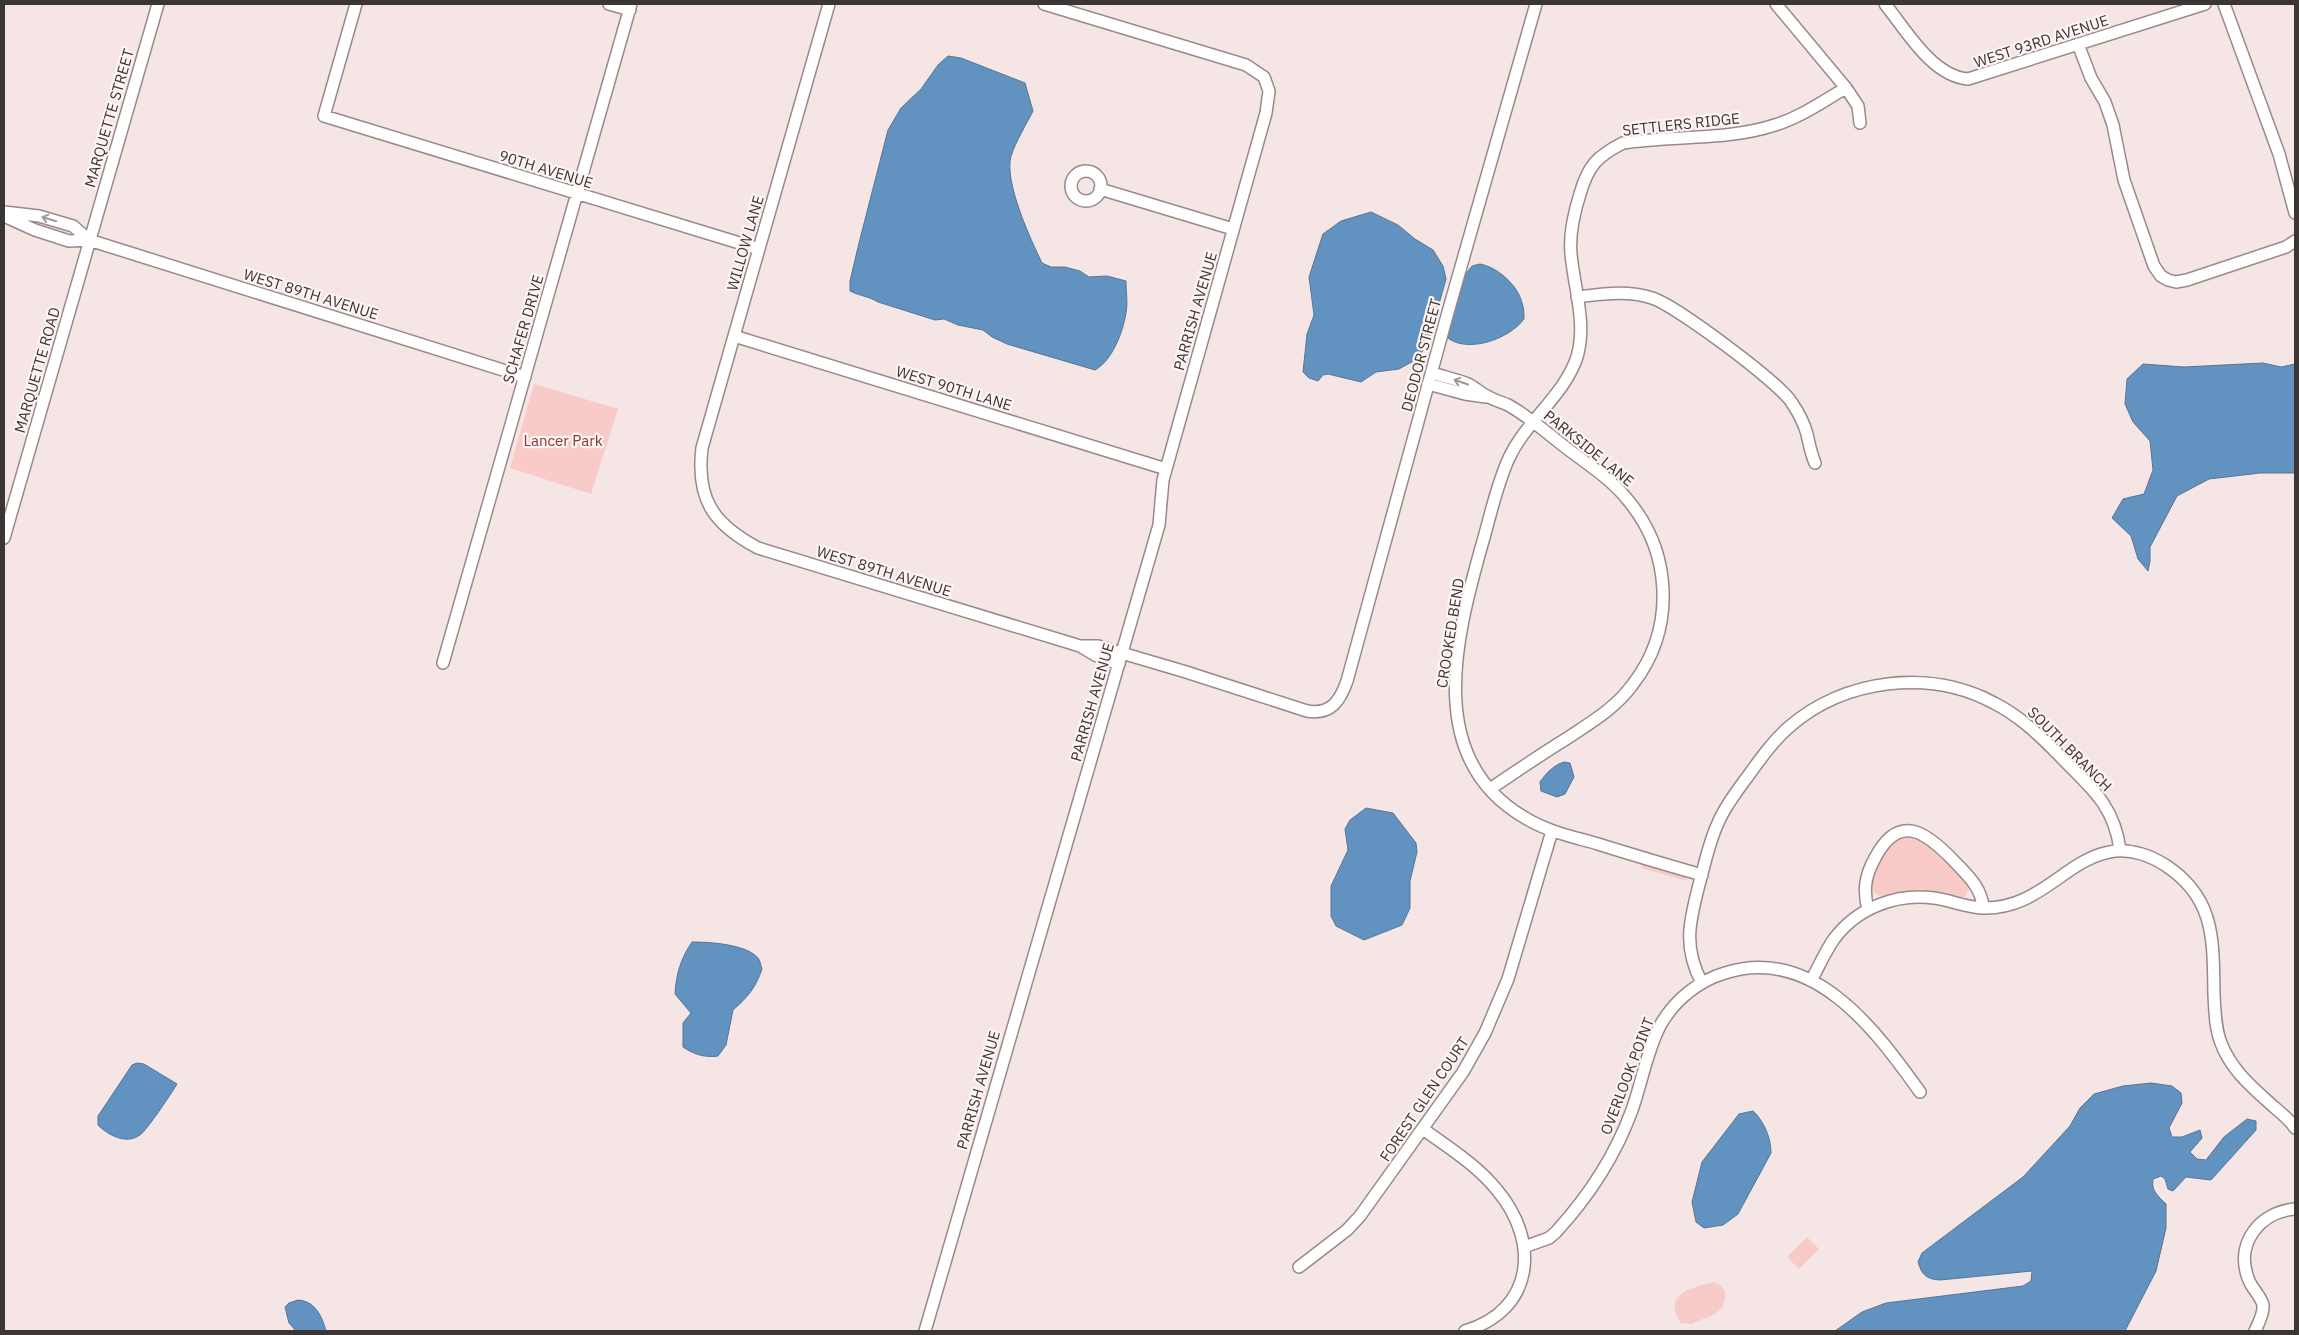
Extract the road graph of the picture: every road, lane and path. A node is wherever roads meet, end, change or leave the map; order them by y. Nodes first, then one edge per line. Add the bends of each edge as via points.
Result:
1 (158, 4) edge
2 (356, 4) edge
3 (609, 4) edge
4 (829, 4) edge
5 (1044, 4) edge
6 (1536, 4) edge
7 (1776, 4) edge
8 (1885, 4) edge
9 (2205, 4) edge
10 (2224, 4) edge
11 (631, 7) edge
12 (2078, 44) junction
13 (1846, 88) junction
14 (1860, 123) dead end
15 (1100, 189) dead end
16 (578, 195) junction
17 (4, 212) edge
18 (2295, 213) edge
19 (4, 216) edge
20 (1233, 229) junction
21 (89, 240) junction
22 (2295, 241) edge
23 (759, 249) junction
24 (1577, 297) junction
25 (734, 336) junction
26 (1432, 373) junction
27 (525, 377) junction
28 (1428, 384) junction
29 (1488, 397) junction
30 (1534, 422) junction
31 (1815, 463) dead end
32 (1166, 469) junction
33 (703, 491) joint
34 (4, 538) edge
35 (1121, 658) junction
36 (443, 663) dead end
37 (1328, 710) joint
38 (1490, 789) junction
39 (1552, 831) junction
40 (2120, 850) junction
41 (1702, 875) junction
42 (1983, 908) junction
43 (1868, 910) junction
44 (1812, 979) junction
45 (1702, 983) junction
46 (1920, 1092) dead end
47 (2295, 1128) edge
48 (1423, 1129) junction
49 (2295, 1209) edge
50 (1524, 1247) junction
51 (1299, 1267) dead end
52 (925, 1331) edge
53 (1465, 1331) edge
54 (2255, 1331) edge

1 - 21 street, MARQUETTE STREET
2 - 16 street, 90TH AVENUE via 324,116
3 - 11 street
4 - 23 street, WILLOW LANE
5 - 20 street, PARRISH AVENUE via 1246,65 1264,77 1269,91 1266,112
6 - 26 street, DEODOR STREET
7 - 13 street
8 - 12 street, WEST 93RD AVENUE via 1935,65 1960,78 1977,78
9 - 12 street, WEST 93RD AVENUE
10 - 18 street via 2278,154
11 - 16 street, SCHAFER DRIVE
12 - 22 street via 2091,78 2105,102 2124,180 2157,271 2168,280 2181,281 2286,247
13 - 14 street via 1858,106
13 - 24 street, SETTLERS RIDGE via 1775,125 1743,133 1623,143 1606,151 1586,174 1572,229 1571,252
15 - 20 street
16 - 23 street, 90TH AVENUE
16 - 27 street, SCHAFER DRIVE
21 -> 17 street, WEST 89TH AVENUE via 73,226 40,216
19 - 21 street, WEST 89TH AVENUE via 69,241
20 - 32 street, PARRISH AVENUE
21 - 27 street, WEST 89TH AVENUE
21 - 34 street, MARQUETTE ROAD
23 - 25 street, WILLOW LANE
24 - 30 street, CROOKED BEND via 1581,333 1576,358 1566,379
24 - 31 street via 1612,292 1634,294 1654,299 1679,312 1788,397 1804,425
25 - 32 street, WEST 90TH LANE
25 - 33 street, WILLOW LANE via 702,448 700,470
26 - 28 street, DEODOR STREET
29 -> 26 street, PARKSIDE LANE via 1467,384
27 - 36 street, SCHAFER DRIVE
28 - 29 street, PARKSIDE LANE
28 - 37 street, DEODOR STREET via 1347,681 1341,698
29 - 30 street, PARKSIDE LANE
30 - 38 street, CROOKED BEND via 1511,453 1502,475 1472,582 1456,665 1455,702 1459,732 1469,758
30 - 38 street, PARKSIDE LANE via 1612,484 1638,512 1658,556 1663,582 1663,612 1650,658 1621,699
32 - 35 street, PARRISH AVENUE via 1159,525
33 - 35 street, WEST 89TH AVENUE via 715,515 728,529 758,548 1080,646 1098,646
35 - 37 street, WEST 89TH AVENUE via 1307,711
35 - 52 street, PARRISH AVENUE
38 - 39 street, CROOKED BEND via 1517,813
39 - 41 street, CROOKED BEND
39 - 48 street, FOREST GLEN COURT via 1497,1007 1469,1063
40 - 41 street, SOUTH BRANCH via 2117,829 2106,806 2029,726 1993,702 1964,690 1938,684 1903,682 1869,687 1837,697 1806,714 1781,735 1757,763 1722,815
40 - 42 street via 2093,857 2024,900 2007,906
40 - 47 street via 2155,859 2194,889 2211,927 2216,1026 2221,1043 2242,1078
41 - 45 street, SOUTH BRANCH via 1688,938 1692,962
42 - 43 street via 1916,896 1886,902
42 - 43 street via 1973,881 1932,840 1912,831 1895,834 1882,844 1865,879
43 - 44 street via 1834,939
44 - 45 street, OVERLOOK POINT via 1763,966 1728,972
44 - 46 street, OVERLOOK POINT via 1863,1022
45 - 50 street, OVERLOOK POINT via 1680,1000 1662,1023 1627,1124 1599,1175 1556,1232
48 - 50 street via 1478,1170 1498,1191 1516,1222
48 - 51 street, FOREST GLEN COURT via 1357,1220
49 - 54 street via 2268,1216 2249,1240 2246,1275 2263,1310
50 - 53 street via 1523,1275 1511,1301 1490,1321

